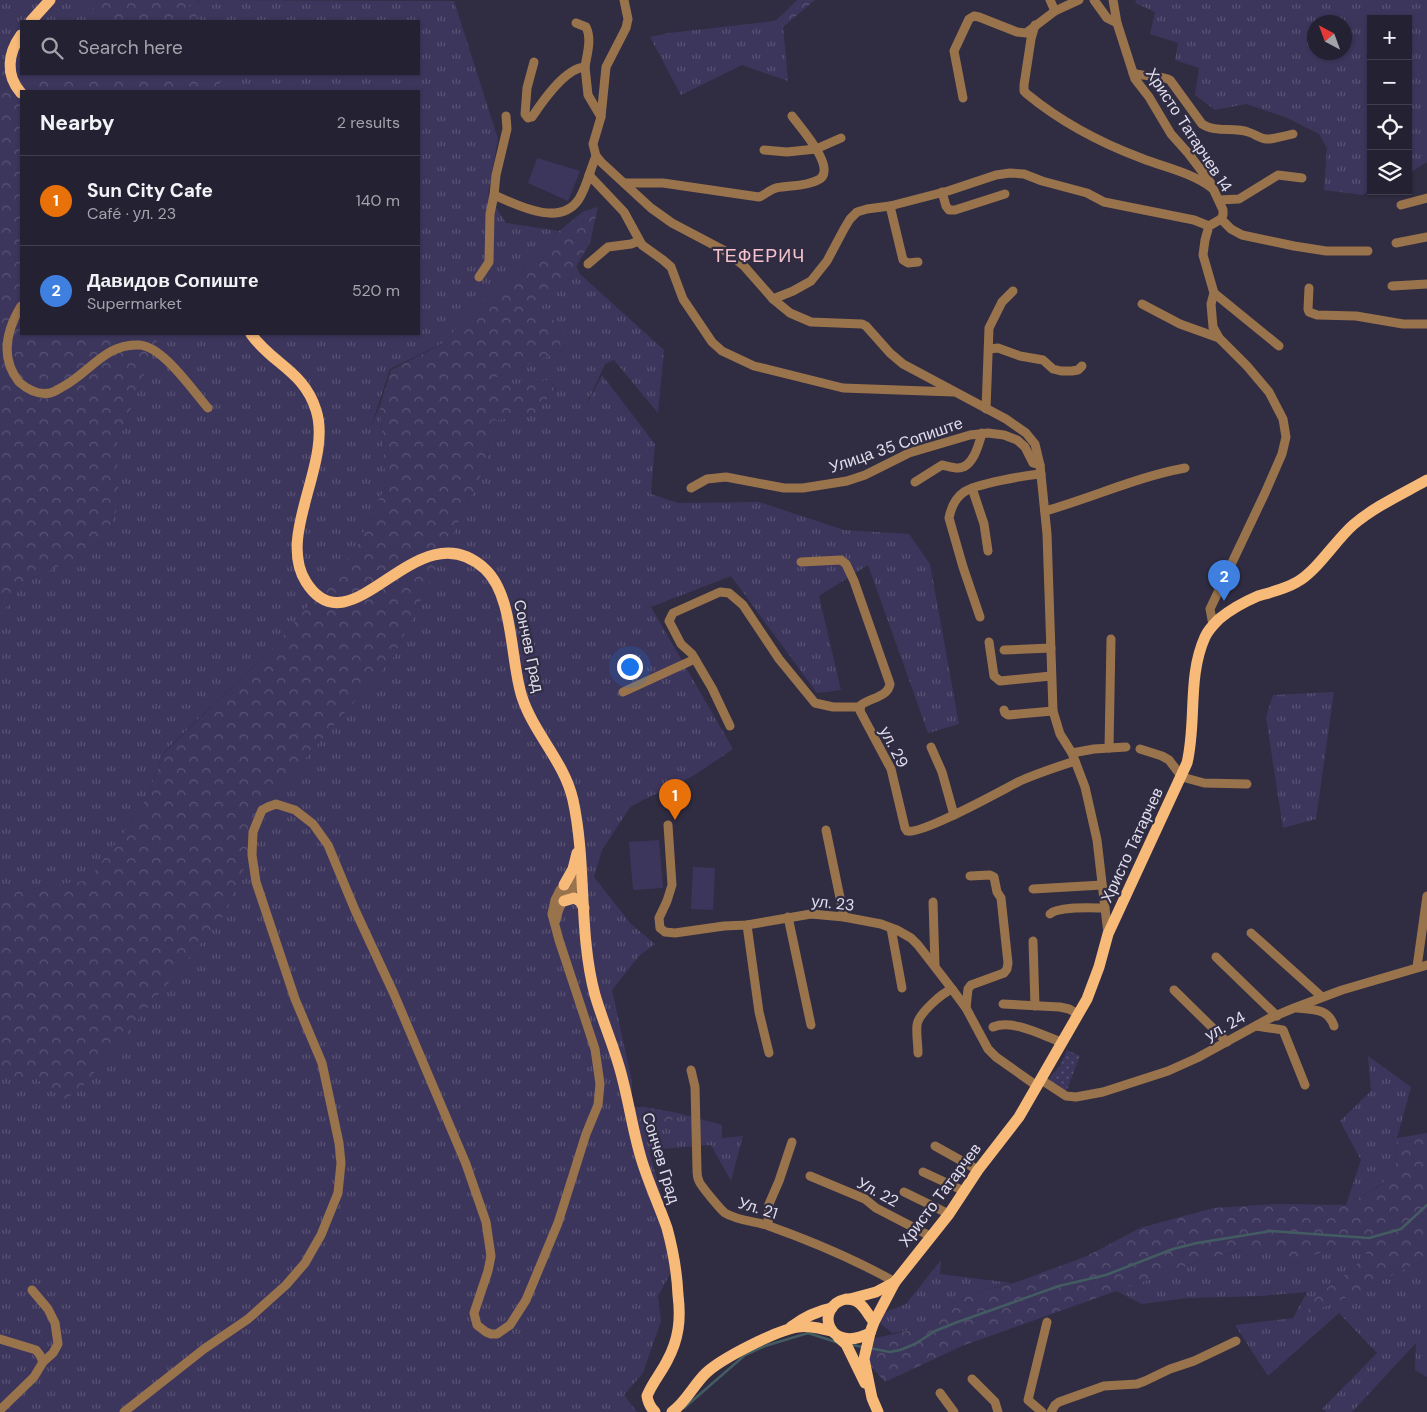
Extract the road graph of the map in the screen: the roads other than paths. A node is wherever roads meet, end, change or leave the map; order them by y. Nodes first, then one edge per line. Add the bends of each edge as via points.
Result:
1 (50, 0) edge
2 (624, 0) edge
3 (1050, 0) edge
4 (1079, 0) edge
5 (1094, 0) edge
6 (1114, 0) edge
7 (1055, 11) junction
8 (32, 20) edge
9 (576, 23) dead end
10 (1117, 23) junction
11 (1035, 26) junction
12 (20, 36) edge
13 (534, 62) dead end
14 (585, 67) junction
15 (1133, 73) junction
16 (20, 92) edge
17 (963, 98) dead end
18 (506, 116) dead end
19 (792, 116) dead end
20 (601, 117) junction
21 (1293, 134) dead end
22 (841, 138) dead end
23 (816, 149) junction
24 (764, 150) dead end
25 (596, 156) junction
26 (589, 175) junction
27 (1302, 178) dead end
28 (624, 183) junction
29 (1212, 188) junction
30 (942, 192) junction
31 (494, 194) junction
32 (1006, 194) dead end
33 (1427, 198) edge
34 (1219, 200) junction
35 (1401, 205) dead end
36 (890, 206) junction
37 (1221, 219) junction
38 (1209, 226) junction
39 (1427, 237) edge
40 (639, 241) junction
41 (1396, 243) dead end
42 (1368, 251) dead end
43 (918, 262) dead end
44 (588, 264) dead end
45 (479, 278) dead end
46 (1427, 284) edge
47 (1392, 286) dead end
48 (1309, 288) dead end
49 (1013, 291) dead end
50 (1214, 293) junction
51 (773, 299) junction
52 (1142, 304) dead end
53 (20, 308) edge
54 (1427, 324) edge
55 (252, 335) edge
56 (1218, 338) junction
57 (1278, 346) dead end
58 (989, 349) junction
59 (1082, 366) dead end
60 (956, 393) junction
61 (208, 408) dead end
62 (986, 409) junction
63 (982, 433) junction
64 (1185, 468) dead end
65 (1041, 469) junction
66 (1427, 480) edge
67 (915, 482) dead end
68 (691, 488) dead end
69 (972, 488) junction
70 (1044, 511) junction
71 (988, 551) dead end
72 (801, 562) dead end
73 (980, 617) dead end
74 (1213, 625) junction
75 (1111, 639) dead end
76 (989, 642) dead end
77 (1050, 648) junction
78 (1004, 650) dead end
79 (695, 659) junction
80 (1051, 676) junction
81 (623, 692) dead end
82 (860, 708) junction
83 (1004, 710) dead end
84 (1053, 711) junction
85 (730, 726) dead end
86 (930, 747) dead end
87 (1126, 747) dead end
88 (1109, 748) junction
89 (1140, 749) dead end
90 (1074, 757) junction
91 (1182, 776) junction
92 (1247, 784) dead end
93 (954, 815) junction
94 (668, 825) dead end
95 (826, 830) dead end
96 (579, 844) junction
97 (970, 876) dead end
98 (564, 885) junction
99 (583, 885) junction
100 (1102, 885) junction
101 (1033, 889) dead end
102 (1427, 896) edge
103 (564, 900) junction
104 (933, 902) dead end
105 (584, 908) junction
106 (1105, 908) junction
107 (1050, 914) dead end
108 (788, 917) junction
109 (844, 917) junction
110 (555, 925) junction
111 (747, 925) junction
112 (891, 928) junction
113 (1251, 933) dead end
114 (1108, 934) junction
115 (1033, 941) dead end
116 (1216, 957) dead end
117 (1427, 965) edge
118 (1417, 967) junction
119 (936, 969) junction
120 (902, 988) dead end
121 (952, 989) junction
122 (1174, 990) dead end
123 (1322, 997) junction
124 (1003, 1004) dead end
125 (1035, 1006) junction
126 (966, 1008) junction
127 (1294, 1008) junction
128 (1078, 1014) junction
129 (1277, 1016) junction
130 (811, 1025) dead end
131 (1256, 1026) junction
132 (1334, 1026) dead end
133 (993, 1027) dead end
134 (1061, 1042) junction
135 (1226, 1042) junction
136 (769, 1053) dead end
137 (918, 1054) dead end
138 (690, 1070) dead end
139 (1039, 1082) junction
140 (1305, 1085) dead end
141 (792, 1142) dead end
142 (935, 1146) dead end
143 (978, 1170) junction
144 (923, 1172) dead end
145 (810, 1176) dead end
146 (904, 1192) dead end
147 (964, 1192) junction
148 (949, 1214) junction
149 (768, 1225) junction
150 (930, 1236) junction
151 (895, 1282) junction
152 (32, 1290) dead end
153 (850, 1299) junction
154 (832, 1308) junction
155 (1047, 1322) dead end
156 (872, 1328) junction
157 (787, 1330) junction
158 (835, 1334) junction
159 (0, 1339) edge
160 (1236, 1341) dead end
161 (43, 1362) junction
162 (972, 1379) dead end
163 (940, 1393) dead end
164 (872, 1398) junction
165 (0, 1410) edge
166 (124, 1412) edge
167 (655, 1412) edge
168 (672, 1412) edge
169 (878, 1412) edge
170 (954, 1412) edge
171 (998, 1412) edge
172 (1042, 1412) edge
173 (1051, 1412) edge

1 - 8 main road
2 - 20 street via 628,19 606,67
3 - 7 street
4 - 7 street
5 - 10 street via 1107,18
6 - 10 street, Христо Татарчев 14
7 - 11 street
9 - 14 street via 586,26 588,31
10 - 15 street, Христо Татарчев 14
11 - 17 street via 1026,33 1020,33 979,17 969,19 954,54
11 - 29 street via 1024,85 1027,94 1062,119 1119,150 1188,174
12 - 16 main road via 10,57 10,70
13 - 14 street via 527,88 525,114 529,118 570,72
14 - 20 street via 588,95
15 - 21 street via 1170,80 1209,129 1235,129 1269,139
15 - 29 street, Христо Татарчев 14 via 1171,134
18 - 31 street via 507,129
19 - 23 street
20 - 25 street via 593,144
22 - 23 street
23 - 24 street
23 - 28 street via 826,170 823,177 810,183 776,188 759,197 663,183
25 - 26 street
25 - 28 street
26 - 31 street via 578,201 560,213 531,209
26 - 40 street via 624,212
27 - 34 street via 1278,175 1239,199
28 - 51 street via 672,223 727,252 754,276
29 - 34 street, Христо Татарчев 14
30 - 32 street via 949,210
30 - 36 street
30 - 38 street via 996,175 1016,173 1113,204
31 - 45 street via 490,214 489,262
33 - 35 street
34 - 37 street, Христо Татарчев 14
36 - 43 street via 903,260
36 - 51 street via 857,212 827,261 811,280
37 - 38 street
37 - 42 street via 1242,235 1326,251
38 - 50 street via 1203,255
39 - 41 street
40 - 44 street via 608,247
40 - 60 street via 671,267 683,300 712,342 737,359 843,388
46 - 47 street
48 - 54 street via 1308,309 1316,315
49 - 58 street via 1002,302 988,328
50 - 56 street via 1211,320
50 - 57 street
51 - 60 street via 802,319 866,326 897,359
52 - 56 street via 1180,324
53 - 61 street via 8,331 4,354 12,374 36,393 52,393 70,383 104,355 122,346 141,344 170,362
55 - 96 main road, Сончев Град via 301,381 318,418 318,451 297,547 297,562 303,579 314,593 324,599 344,602 358,598 424,557 442,552 457,553 484,568 504,601 519,685 529,714 570,788
56 - 74 street via 1269,392 1283,419 1286,437 1265,493 1210,609
58 - 59 street via 998,348 1043,360 1061,371 1078,370
58 - 62 street
60 - 62 street
62 - 65 street via 1017,426 1032,440
63 - 65 street, Улица 35 Сопиште via 1017,440
63 - 67 street via 977,450 965,466 942,465
63 - 68 street, Улица 35 Сопиште via 910,453 847,481 784,488 726,477 707,479
64 - 70 street via 1145,477
65 - 69 street
65 - 70 street
66 - 74 main road, Христо Татарчев via 1353,525 1300,581 1243,602
69 - 71 street via 984,524
69 - 73 street via 955,501 949,518
70 - 77 street via 1048,534
72 - 82 street via 841,560 854,581 890,684 887,691 863,703
74 - 91 main road, Христо Татарчев via 1206,634 1193,680 1190,752
75 - 88 street
76 - 80 street via 994,676 1000,681
77 - 78 street
77 - 80 street
79 - 81 street
79 - 82 street via 681,644 669,618 696,602 725,592 743,605 779,659 815,703
79 - 85 street
80 - 84 street
82 - 93 street, ул. 29 via 862,718 891,769 907,831 915,831
83 - 84 street via 1008,715
84 - 90 street via 1060,734
86 - 93 street via 942,772
87 - 88 street, ул. 29
88 - 90 street, ул. 29
89 - 91 street via 1169,760
90 - 93 street, ул. 29
90 - 100 street via 1085,787 1097,840
91 - 92 street via 1204,783
91 - 114 main road, Христо Татарчев
94 - 111 street, ул. 23 via 672,885 659,918 660,928 675,933
95 - 109 street
96 - 98 main road via 574,869
96 - 99 main road, Сончев Град
97 - 126 street via 994,877 1000,898 1008,963 1004,973 971,985
98 - 99 street via 575,880
98 - 110 street via 553,908
99 - 103 street
99 - 105 main road, Сончев Град
100 - 101 street
100 - 106 street
102 - 118 street
103 - 105 main road via 574,898
103 - 110 street
104 - 119 street
105 - 167 main road, Сончев Град via 594,988 620,1068 642,1162 667,1229 674,1263 680,1322 675,1345 647,1396
106 - 107 street via 1062,909
106 - 114 street
108 - 109 street, ул. 23 via 811,914
108 - 111 street, ул. 23
108 - 130 street
109 - 112 street, ул. 23
110 - 166 street via 596,1049 600,1094 558,1223 526,1300 510,1325 497,1334 491,1334 478,1325 474,1313 491,1256 486,1222 462,1155 394,994 354,910 328,845 313,824 295,810 276,804 262,810 253,832 256,882 295,999 322,1063 339,1143 338,1193 322,1234 286,1285 248,1319 204,1348
111 - 136 street
112 - 119 street, ул. 23 via 911,938
112 - 120 street
113 - 123 street
114 - 128 main road, Христо Татарчев via 1093,984
115 - 125 street
116 - 129 street
117 - 118 street, ул. 24
118 - 123 street, ул. 24
119 - 121 street, ул. 23
121 - 126 street, ул. 23
121 - 137 street via 918,1018
122 - 135 street
123 - 127 street, ул. 24
124 - 125 street
125 - 128 street via 1068,1009
126 - 139 street, ул. 23 via 988,1049
127 - 129 street, ул. 24
127 - 132 street via 1327,1013
128 - 134 main road, Христо Татарчев
129 - 131 street, ул. 24
131 - 135 street, ул. 24
131 - 140 street via 1284,1030
133 - 134 street via 1012,1025
134 - 139 main road, Христо Татарчев
135 - 139 street, ул. 24 via 1168,1071 1076,1098
138 - 149 street, Ул. 21 via 695,1087 699,1182 725,1213
139 - 143 main road, Христо Татарчев via 1010,1130
141 - 149 street via 769,1204
142 - 143 street
143 - 147 main road, Христо Татарчев
144 - 147 street
145 - 150 street, Ул. 22 via 865,1199
146 - 148 street
147 - 148 main road, Христо Татарчев
148 - 150 main road, Христо Татарчев
149 - 151 street, Ул. 21
150 - 151 main road, Христо Татарчев
151 - 153 main road, Христо Татарчев via 876,1292
151 - 156 main road, Христо Татарчев
152 - 161 street via 55,1323 58,1344 54,1353
153 - 154 main road via 842,1300
153 - 156 main road via 864,1306
154 - 157 main road via 807,1317
154 - 158 main road via 828,1317
155 - 172 street via 1028,1400
156 - 158 main road via 860,1338 848,1340
156 - 164 main road, Христо Татарчев via 864,1359
157 - 158 main road via 805,1327
157 - 168 main road via 767,1337 713,1368
158 - 164 main road, Христо Татарчев via 849,1349
159 - 161 street via 36,1350
160 - 173 street via 1137,1384 1104,1386 1059,1402
161 - 165 street via 34,1377
162 - 171 street via 995,1402
163 - 170 street
164 - 169 main road, Христо Татарчев

